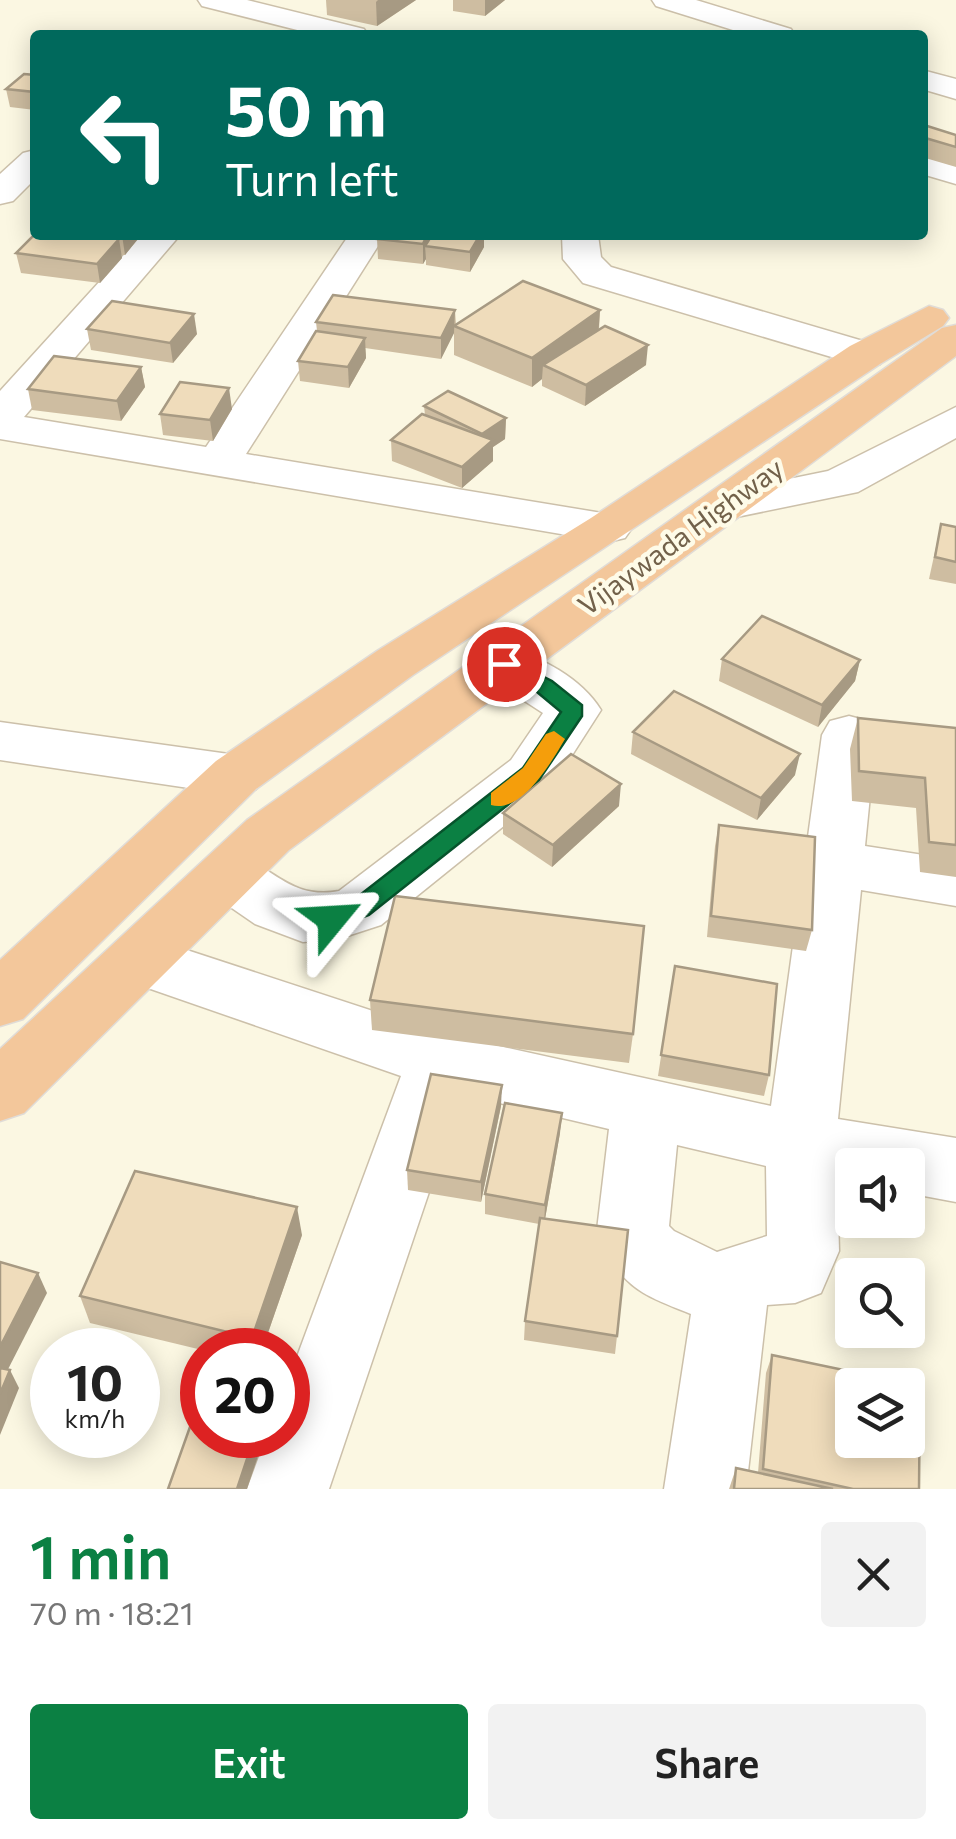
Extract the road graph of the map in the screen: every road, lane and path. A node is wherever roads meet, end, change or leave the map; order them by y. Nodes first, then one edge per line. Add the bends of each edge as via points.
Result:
1 (212, 0) edge
2 (666, 0) edge
3 (333, 30) edge
4 (764, 30) edge
5 (928, 81) edge
6 (956, 89) edge
7 (928, 164) edge
8 (956, 174) edge
9 (158, 240) edge
10 (364, 240) edge
11 (580, 240) edge
12 (956, 300) edge
13 (912, 346) edge
14 (0, 418) edge
15 (956, 420) edge
16 (0, 426) edge
17 (218, 462) junction
18 (722, 506) junction
19 (608, 528) junction
20 (504, 664) junction
21 (849, 735) dead end
22 (0, 741) edge
23 (236, 774) junction
24 (832, 863) junction
25 (228, 875) junction
26 (956, 883) edge
27 (141, 960) junction
28 (0, 1000) edge
29 (440, 1061) junction
30 (0, 1092) edge
31 (646, 1108) junction
32 (801, 1142) junction
33 (956, 1170) edge
34 (731, 1292) junction
35 (288, 1489) edge
36 (705, 1489) edge

1 - 3 street
2 - 4 street
5 - 6 street
7 - 8 street
9 - 14 street
10 - 17 street
11 - 13 street via 582,259 597,275
12 - 13 highway, Vijaywada Highway
13 - 18 highway, Vijaywada Highway
13 - 19 highway, Vijaywada Highway
15 - 18 street via 842,482
16 - 17 street
17 - 19 street
18 - 20 highway, Vijaywada Highway
19 - 23 highway, Vijaywada Highway
20 - 25 highway, Vijaywada Highway via 268,835
20 - 25 street via 574,710 531,774 360,908 300,921
21 - 24 street
22 - 23 street
23 - 28 highway, Vijaywada Highway
24 - 26 street
24 - 32 street
25 - 27 highway, Vijaywada Highway
27 - 29 street
27 - 30 highway, Vijaywada Highway
29 - 31 street
29 - 35 street
31 - 32 street
31 - 34 street via 632,1230 638,1249 654,1263
32 - 33 street
32 - 34 street via 803,1251 796,1268 751,1270
34 - 36 street

